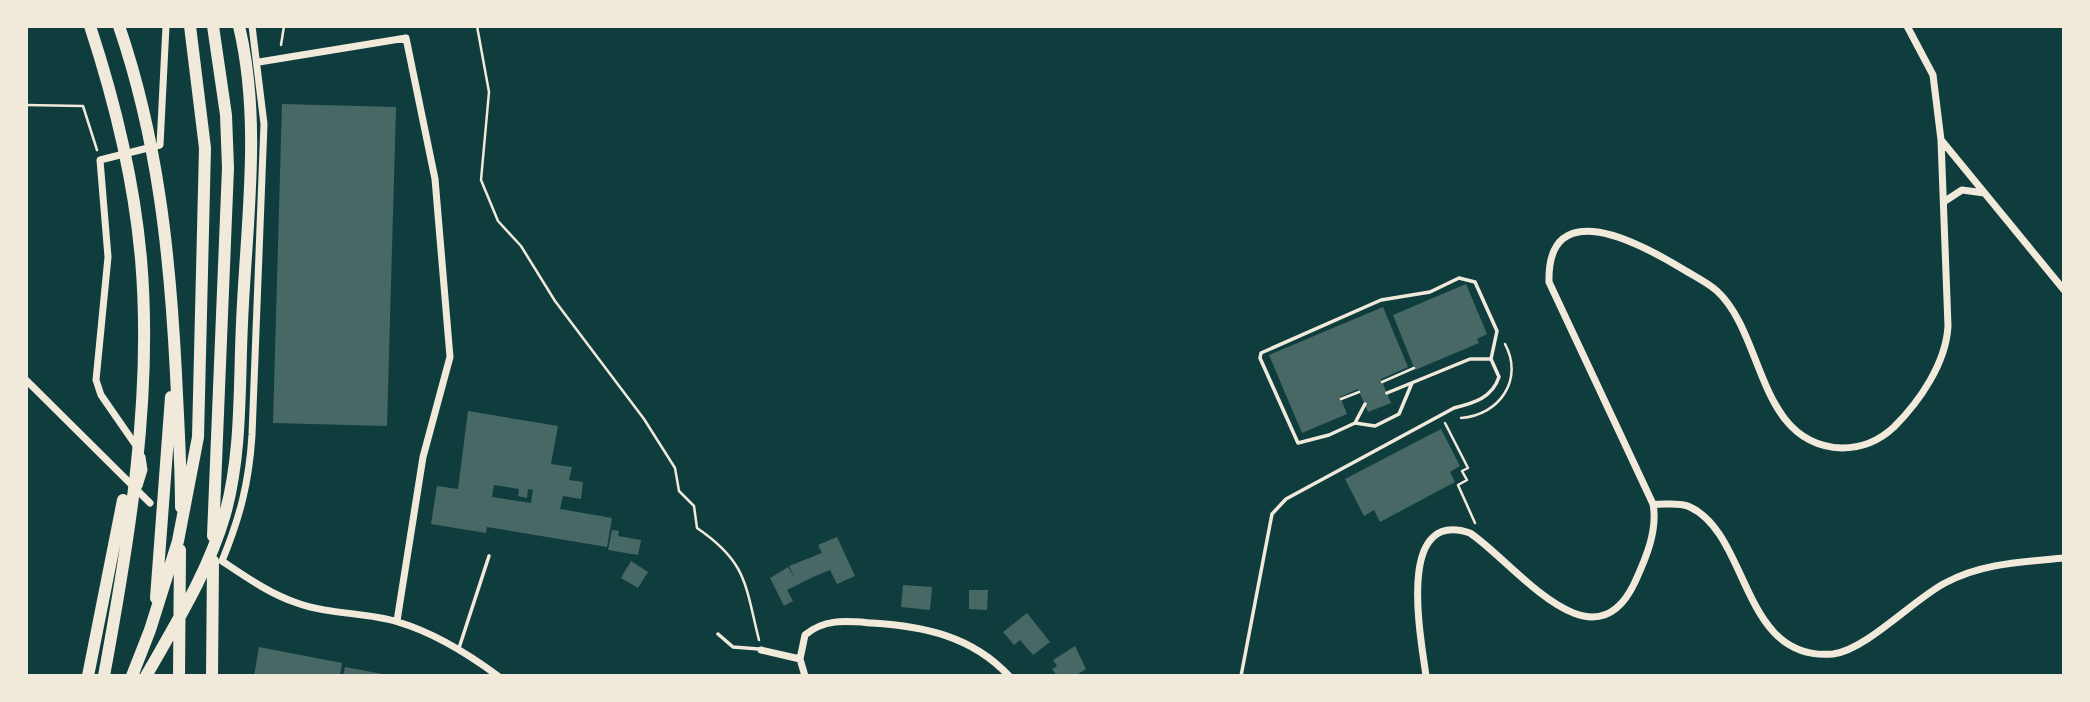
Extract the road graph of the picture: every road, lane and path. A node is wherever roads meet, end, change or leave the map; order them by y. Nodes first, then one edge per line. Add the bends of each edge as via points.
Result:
1 (90, 26) edge
2 (166, 26) edge
3 (190, 26) edge
4 (213, 26) edge
5 (239, 26) edge
6 (252, 26) edge
7 (284, 26) edge
8 (477, 26) edge
9 (1907, 26) edge
10 (121, 32) edge
11 (280, 59) junction
12 (259, 62) junction
13 (26, 105) edge
14 (1941, 140) junction
15 (100, 160) junction
16 (1985, 193) junction
17 (1945, 201) junction
18 (2064, 290) edge
19 (175, 354) junction
20 (1491, 359) junction
21 (1414, 368) dead end
22 (26, 380) edge
23 (1382, 382) dead end
24 (1412, 383) junction
25 (1359, 392) dead end
26 (1387, 393) dead end
27 (1341, 399) dead end
28 (141, 400) junction
29 (1365, 404) dead end
30 (1451, 421) dead end
31 (1355, 423) junction
32 (1456, 446) junction
33 (1451, 448) dead end
34 (138, 490) junction
35 (150, 503) dead end
36 (1653, 504) junction
37 (1471, 510) dead end
38 (489, 556) dead end
39 (2064, 558) edge
40 (397, 621) junction
41 (718, 634) dead end
42 (459, 648) junction
43 (761, 650) junction
44 (800, 659) junction
45 (88, 676) edge
46 (104, 676) edge
47 (132, 676) edge
48 (148, 676) edge
49 (179, 676) edge
50 (212, 676) edge
51 (498, 676) edge
52 (804, 676) edge
53 (1009, 676) edge
54 (1241, 676) edge
55 (1426, 676) edge

1 - 28 highway via 118,122 135,208 144,328
2 - 15 street via 160,145
3 - 47 highway via 205,148 198,437 178,541
4 - 50 highway via 226,114 228,168
5 - 48 highway via 247,70 250,147 233,477 225,516 204,574
6 - 12 street
7 - 11 path
8 - 43 path via 489,92 481,180 498,221 521,246 555,301 669,458 679,491 694,506 697,528 723,546 742,573
9 - 14 street via 1933,75
10 - 19 highway via 142,102 163,206
11 - 12 street
11 - 40 street via 406,38 435,180 450,357 423,457
12 - 40 street via 264,124 249,479 222,561 296,603 342,615
13 - 15 path via 83,106
14 - 16 street
14 - 17 street
15 - 34 street via 108,257 96,380 101,395 142,453 144,470
16 - 17 street via 1962,190
16 - 18 street
17 - 36 street via 1948,326 1942,356 1899,422 1872,442 1853,448 1825,447 1800,436 1783,417 1732,312 1717,291 1663,257 1602,230 1576,232 1566,239 1551,260 1552,292
19 - 48 highway
19 - 49 highway via 181,480
20 - 24 lane via 1470,359
20 - 31 lane via 1497,331 1475,282 1459,278 1430,292 1381,300 1261,353 1298,443
20 - 54 lane via 1499,377 1482,399 1454,408 1286,499 1272,514
21 - 23 path
22 - 34 street
24 - 26 lane
24 - 31 lane via 1399,414 1375,426
25 - 27 path
28 - 45 highway
28 - 46 highway via 121,580
29 - 31 lane
30 - 32 path via 1444,424
32 - 33 path
32 - 37 path via 1468,468 1462,471 1467,480 1458,485
34 - 35 street
36 - 39 street via 1688,505 1714,523 1769,630 1800,649 1833,654 1867,638 1943,584 1977,567
36 - 55 street via 1655,518 1645,558 1633,585 1605,617 1572,615 1554,604 1470,533 1459,529 1437,535 1420,554
38 - 42 lane
40 - 42 street
41 - 43 lane via 733,647
42 - 51 street
43 - 44 street
44 - 52 street
44 - 53 street via 805,635 815,626 827,622 883,624 926,628 970,645

